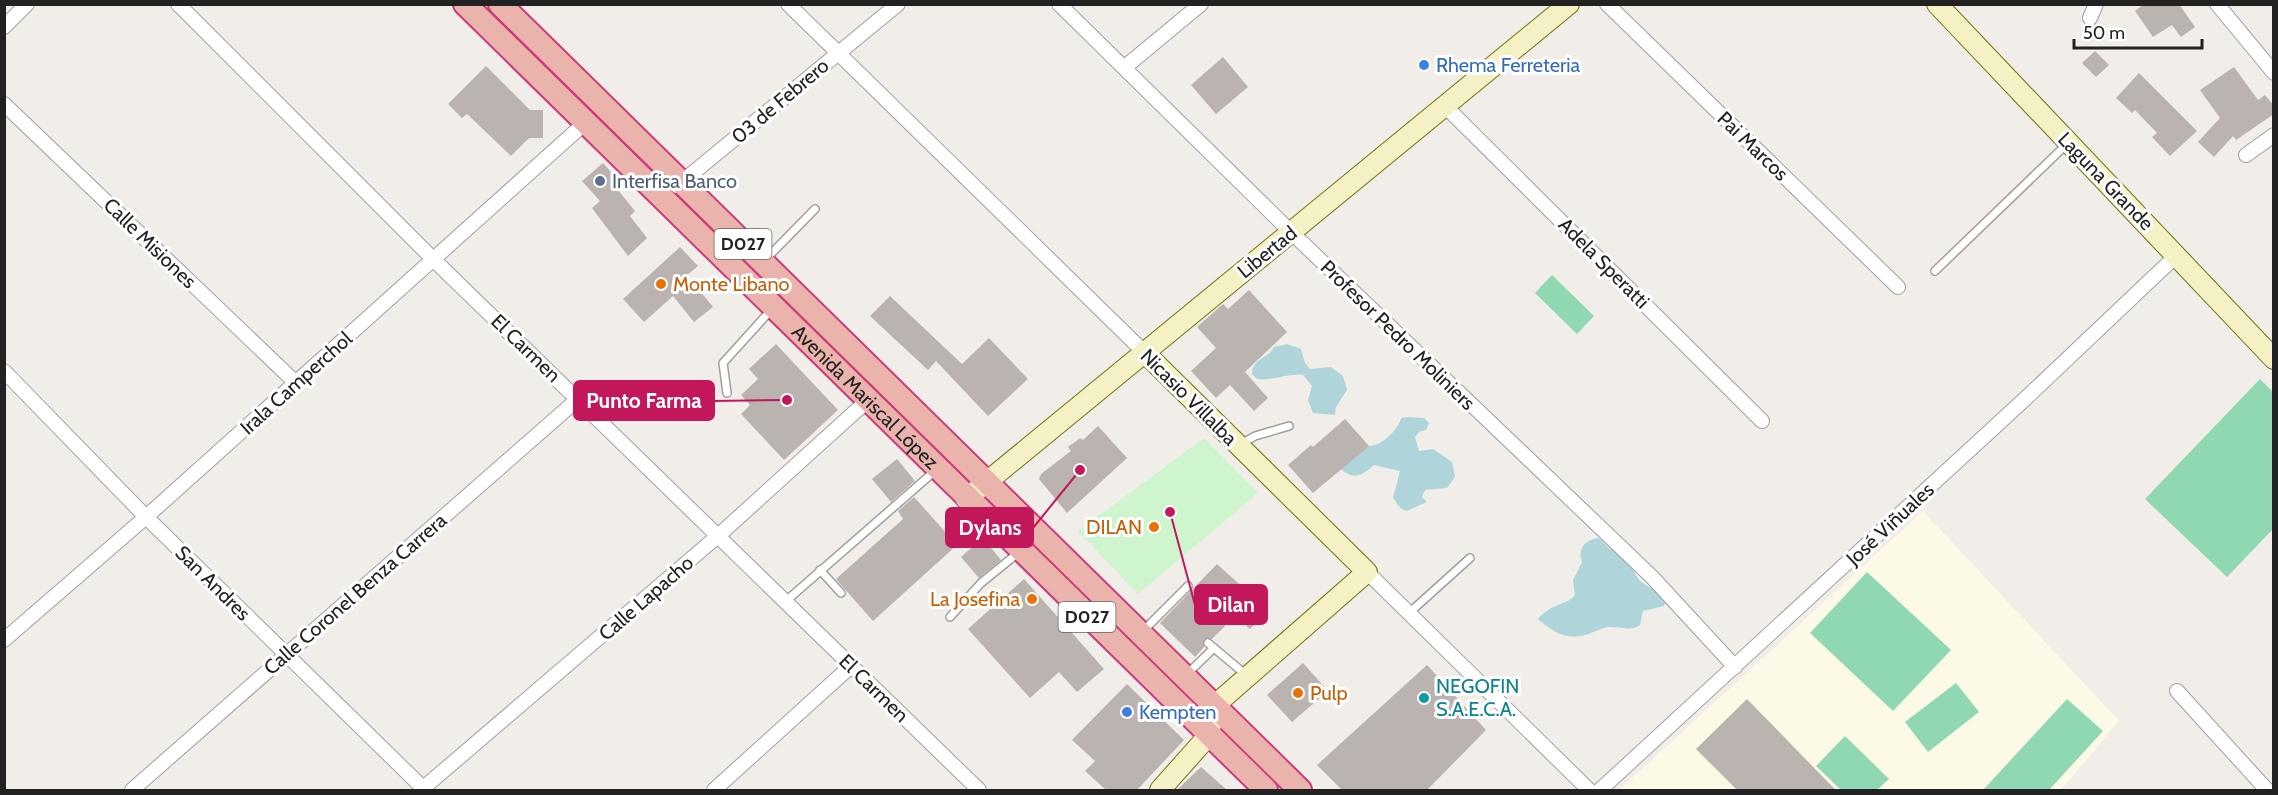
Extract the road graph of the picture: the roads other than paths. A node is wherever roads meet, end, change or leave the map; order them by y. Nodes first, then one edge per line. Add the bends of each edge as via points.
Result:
1 (27, 4) edge
2 (178, 4) edge
3 (465, 4) edge
4 (500, 4) edge
5 (788, 4) edge
6 (898, 4) edge
7 (1059, 4) edge
8 (1201, 4) edge
9 (1569, 4) edge
10 (1607, 4) edge
11 (1937, 4) edge
12 (2096, 4) edge
13 (2217, 4) edge
14 (2090, 18) dead end
15 (4, 27) edge
16 (838, 53) junction
17 (1125, 67) junction
18 (2274, 73) edge
19 (4, 104) edge
20 (1445, 106) junction
21 (585, 123) junction
22 (2274, 135) edge
23 (2069, 142) junction
24 (2246, 154) dead end
25 (681, 183) junction
26 (662, 199) junction
27 (815, 209) dead end
28 (1291, 232) junction
29 (2177, 255) junction
30 (435, 260) junction
31 (763, 263) junction
32 (1935, 271) dead end
33 (1898, 287) dead end
34 (773, 308) junction
35 (1144, 352) junction
36 (2274, 358) edge
37 (4, 370) edge
38 (296, 383) junction
39 (727, 393) dead end
40 (578, 399) junction
41 (867, 401) junction
42 (1762, 421) dead end
43 (1289, 426) dead end
44 (1239, 446) junction
45 (936, 470) junction
46 (986, 482) junction
47 (966, 499) junction
48 (146, 517) junction
49 (719, 535) junction
50 (1020, 551) junction
51 (1470, 558) dead end
52 (820, 570) junction
53 (1367, 572) junction
54 (1188, 586) dead end
55 (841, 593) dead end
56 (786, 601) junction
57 (1408, 613) junction
58 (950, 617) dead end
59 (1140, 634) junction
60 (4, 640) edge
61 (285, 655) junction
62 (851, 666) junction
63 (1735, 667) junction
64 (1248, 676) junction
65 (1184, 677) junction
66 (2176, 691) dead end
67 (1214, 706) junction
68 (1209, 732) junction
69 (132, 790) edge
70 (423, 790) edge
71 (714, 790) edge
72 (979, 790) edge
73 (1160, 790) edge
74 (1266, 790) edge
75 (1300, 790) edge
76 (1589, 790) edge
77 (1600, 790) edge
78 (2267, 790) edge

1 - 15 street
2 - 30 street, El Carmen
3 - 21 highway, Avenida Mariscal López / D027
4 - 25 highway, Avenida Mariscal López / D027
5 - 16 street, Nicasio Villalba
6 - 16 street, 03 de Febrero
7 - 17 street, Profesor Pedro Moliniers
8 - 17 street
9 - 20 main road, Libertad
10 - 33 street, Pai Marcos
11 - 23 main road, Laguna Grande
12 - 14 street
13 - 18 street
16 - 25 street, 03 de Febrero
16 - 35 street, Nicasio Villalba
17 - 28 street, Profesor Pedro Moliniers
19 - 38 street, Calle Misiones
20 - 28 main road, Libertad
20 - 42 street, Adela Speratti
21 - 26 highway, Avenida Mariscal López / D027
21 - 30 street, Irala Camperchol
22 - 24 street
23 - 29 main road, Laguna Grande
23 - 32 lane
25 - 26 street, 03 de Febrero
25 - 31 highway, Avenida Mariscal López / D027
26 - 34 highway, Avenida Mariscal López / D027
27 - 31 lane
28 - 35 main road, Libertad
28 - 63 street, Profesor Pedro Moliniers via 1652,577
29 - 36 main road, Laguna Grande
29 - 63 street, José Viñuales
30 - 38 street, Irala Camperchol
30 - 40 street, El Carmen
31 - 46 highway, Avenida Mariscal López / D027
34 - 39 lane via 723,363
34 - 41 highway, Avenida Mariscal López / D027
35 - 44 main road, Nicasio Villalba
35 - 46 main road, Libertad
37 - 48 street, San Andres
38 - 48 street, Irala Camperchol
40 - 49 street, El Carmen
40 - 61 street, Calle Coronel Benza Carrera
41 - 45 highway, Avenida Mariscal López / D027
41 - 49 street, Calle Lapacho
43 - 44 lane via 1255,436
44 - 53 main road, Nicasio Villalba
45 - 47 highway, Avenida Mariscal López / D027
45 - 52 lane
46 - 47 main road, Libertad
46 - 59 highway, Avenida Mariscal López / D027
47 - 50 highway, Avenida Mariscal López / D027
48 - 60 street, Irala Camperchol
48 - 61 street, San Andres
49 - 56 street, El Carmen
49 - 70 street, Calle Lapacho
50 - 58 lane via 981,583
50 - 68 highway, Avenida Mariscal López / D027
51 - 57 lane
52 - 55 lane
52 - 56 lane
53 - 57 street, Nicasio Villalba
53 - 64 main road
54 - 59 lane via 1169,610
56 - 62 street, El Carmen
57 - 76 street, Nicasio Villalba
59 - 65 highway, Avenida Mariscal López / D027
61 - 69 street, Calle Coronel Benza Carrera
61 - 70 street, San Andres
62 - 71 street
62 - 72 street, El Carmen
63 - 77 street, José Viñuales
64 - 65 lane via 1211,645
64 - 67 main road
65 - 67 highway, Avenida Mariscal López / D027
66 - 78 street
67 - 68 main road
67 - 75 highway, Avenida Mariscal López / D027
68 - 73 main road
68 - 74 highway, Avenida Mariscal López / D027

